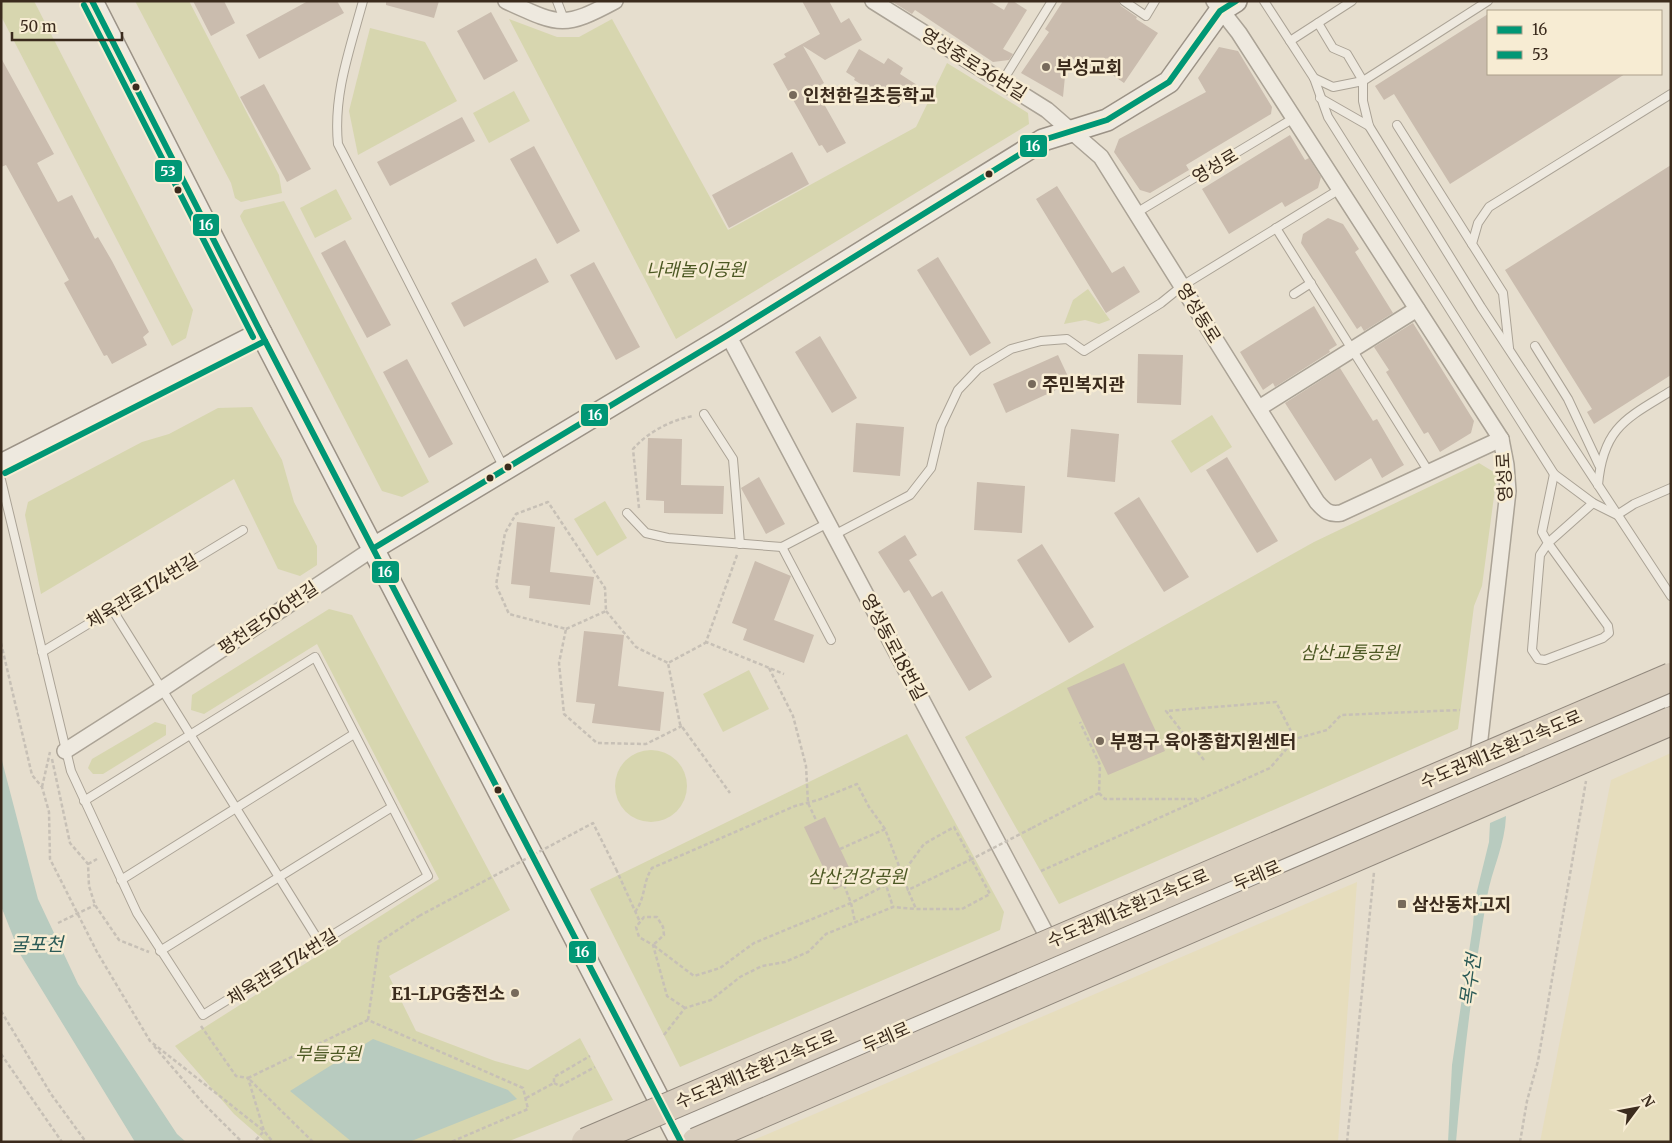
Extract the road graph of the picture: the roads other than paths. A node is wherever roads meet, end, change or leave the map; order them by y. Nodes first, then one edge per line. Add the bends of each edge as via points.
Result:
1 (92, 1) edge
2 (363, 1) edge
3 (506, 1) edge
4 (557, 1) edge
5 (616, 1) edge
6 (873, 1) edge
7 (1052, 1) edge
8 (1124, 1) edge
9 (1155, 1) edge
10 (1264, 1) edge
11 (1352, 1) edge
12 (1488, 1) edge
13 (1224, 5) edge
14 (566, 22) junction
15 (1318, 23) junction
16 (1290, 41) junction
17 (1314, 78) junction
18 (1363, 81) junction
19 (1002, 82) junction
20 (1671, 94) edge
21 (1320, 98) junction
22 (1294, 118) junction
23 (1397, 125) dead end
24 (1369, 126) junction
25 (1071, 131) junction
26 (1340, 188) junction
27 (1136, 213) junction
28 (1276, 228) junction
29 (1472, 244) junction
30 (1310, 283) junction
31 (1182, 286) junction
32 (1294, 294) dead end
33 (1417, 308) junction
34 (261, 333) junction
35 (728, 335) junction
36 (1535, 346) dead end
37 (1352, 349) junction
38 (1510, 351) junction
39 (1671, 391) edge
40 (1258, 408) junction
41 (704, 414) road end
42 (1501, 439) junction
43 (1599, 465) junction
44 (1, 466) edge
45 (504, 469) junction
46 (1429, 472) junction
47 (1554, 474) junction
48 (1, 480) edge
49 (1598, 485) junction
50 (1671, 488) edge
51 (1593, 503) junction
52 (627, 513) dead end
53 (1617, 515) junction
54 (831, 529) junction
55 (243, 530) dead end
56 (740, 544) junction
57 (1548, 544) junction
58 (782, 547) junction
59 (374, 548) junction
60 (1671, 596) edge
61 (112, 609) junction
62 (831, 640) dead end
63 (42, 652) junction
64 (1671, 677) edge
65 (162, 689) junction
66 (1671, 694) edge
67 (1671, 721) edge
68 (190, 734) junction
69 (354, 734) junction
70 (58, 751) junction
71 (1475, 781) junction
72 (84, 801) junction
73 (392, 807) junction
74 (236, 808) junction
75 (279, 877) junction
76 (121, 880) junction
77 (320, 943) junction
78 (160, 951) junction
79 (1059, 960) junction
80 (684, 1138) edge
81 (586, 1142) edge

1 - 34 street
2 - 45 lane via 338,91 335,119 338,144
3 - 14 street via 538,16
4 - 14 lane
5 - 14 street via 583,18
6 - 19 street, 영성중로36번길
7 - 19 lane
8 - 9 lane via 1146,16
10 - 16 lane
11 - 15 lane
12 - 18 lane
13 - 22 street, 영성로
13 - 25 street via 1169,82 1107,120
15 - 16 lane
15 - 18 lane via 1333,48 1347,54
16 - 17 lane
17 - 18 lane via 1333,87
17 - 21 lane
18 - 24 lane via 1363,101
19 - 25 street, 영성중로36번길 via 1046,110
20 - 29 lane via 1488,207 1478,223
21 - 24 lane
21 - 47 lane via 1328,117
22 - 26 street, 영성로
22 - 27 lane, 영성로
23 - 29 lane
24 - 38 lane
25 - 27 street, 영성동로 via 1101,157
25 - 35 street via 1043,140
26 - 28 lane
26 - 33 street, 영성로
27 - 31 street, 영성동로
28 - 30 lane
28 - 31 lane
29 - 38 lane via 1503,293
30 - 32 lane
30 - 37 lane
31 - 40 street, 영성동로
31 - 54 lane via 1161,303 1084,351 1067,339 1041,341 1011,349 978,369 958,390 941,426 931,468 910,495
33 - 37 street
33 - 42 street, 영성로
34 - 44 street
34 - 59 street
35 - 45 street
35 - 54 street, 영성동로18번길
36 - 43 lane via 1568,399
37 - 40 street
37 - 46 lane
38 - 49 lane
39 - 43 lane via 1623,421 1612,435
40 - 46 street, 영성동로 via 1317,502 1333,514
41 - 56 lane via 733,460
42 - 46 street
42 - 71 street, 영성로 via 1508,491
43 - 49 lane
45 - 59 street
47 - 51 lane
47 - 57 lane via 1542,532
48 - 63 lane, 체육관로174번길
49 - 53 lane
50 - 53 lane
51 - 53 lane
51 - 57 lane
52 - 56 lane via 646,533
53 - 60 lane
54 - 58 lane
54 - 79 street, 영성동로18번길
55 - 61 lane, 체육관로174번길
56 - 58 lane
57 - 57 lane via 1540,555 1532,650 1538,659 1545,660 1609,634 1608,626
58 - 62 lane
59 - 65 street, 평천로506번길
59 - 80 street
61 - 63 lane, 체육관로174번길
61 - 65 lane
63 - 70 lane, 체육관로174번길
64 - 81 highway, 수도권제1순환고속도로, bridge
65 - 68 lane
65 - 70 street, 평천로506번길
66 - 71 street, 두레로
67 - 80 highway, bridge
68 - 69 lane via 315,657
68 - 72 lane
68 - 74 lane
69 - 73 lane
69 - 74 lane
70 - 72 lane, 체육관로174번길
71 - 79 street, 두레로
72 - 76 lane, 체육관로174번길
73 - 75 lane
73 - 77 lane, 체육관로174번길 via 428,876
74 - 75 lane
74 - 76 lane
75 - 77 lane
75 - 78 lane
76 - 78 lane, 체육관로174번길
77 - 78 lane, 체육관로174번길 via 203,1015
79 - 80 street, 두레로

